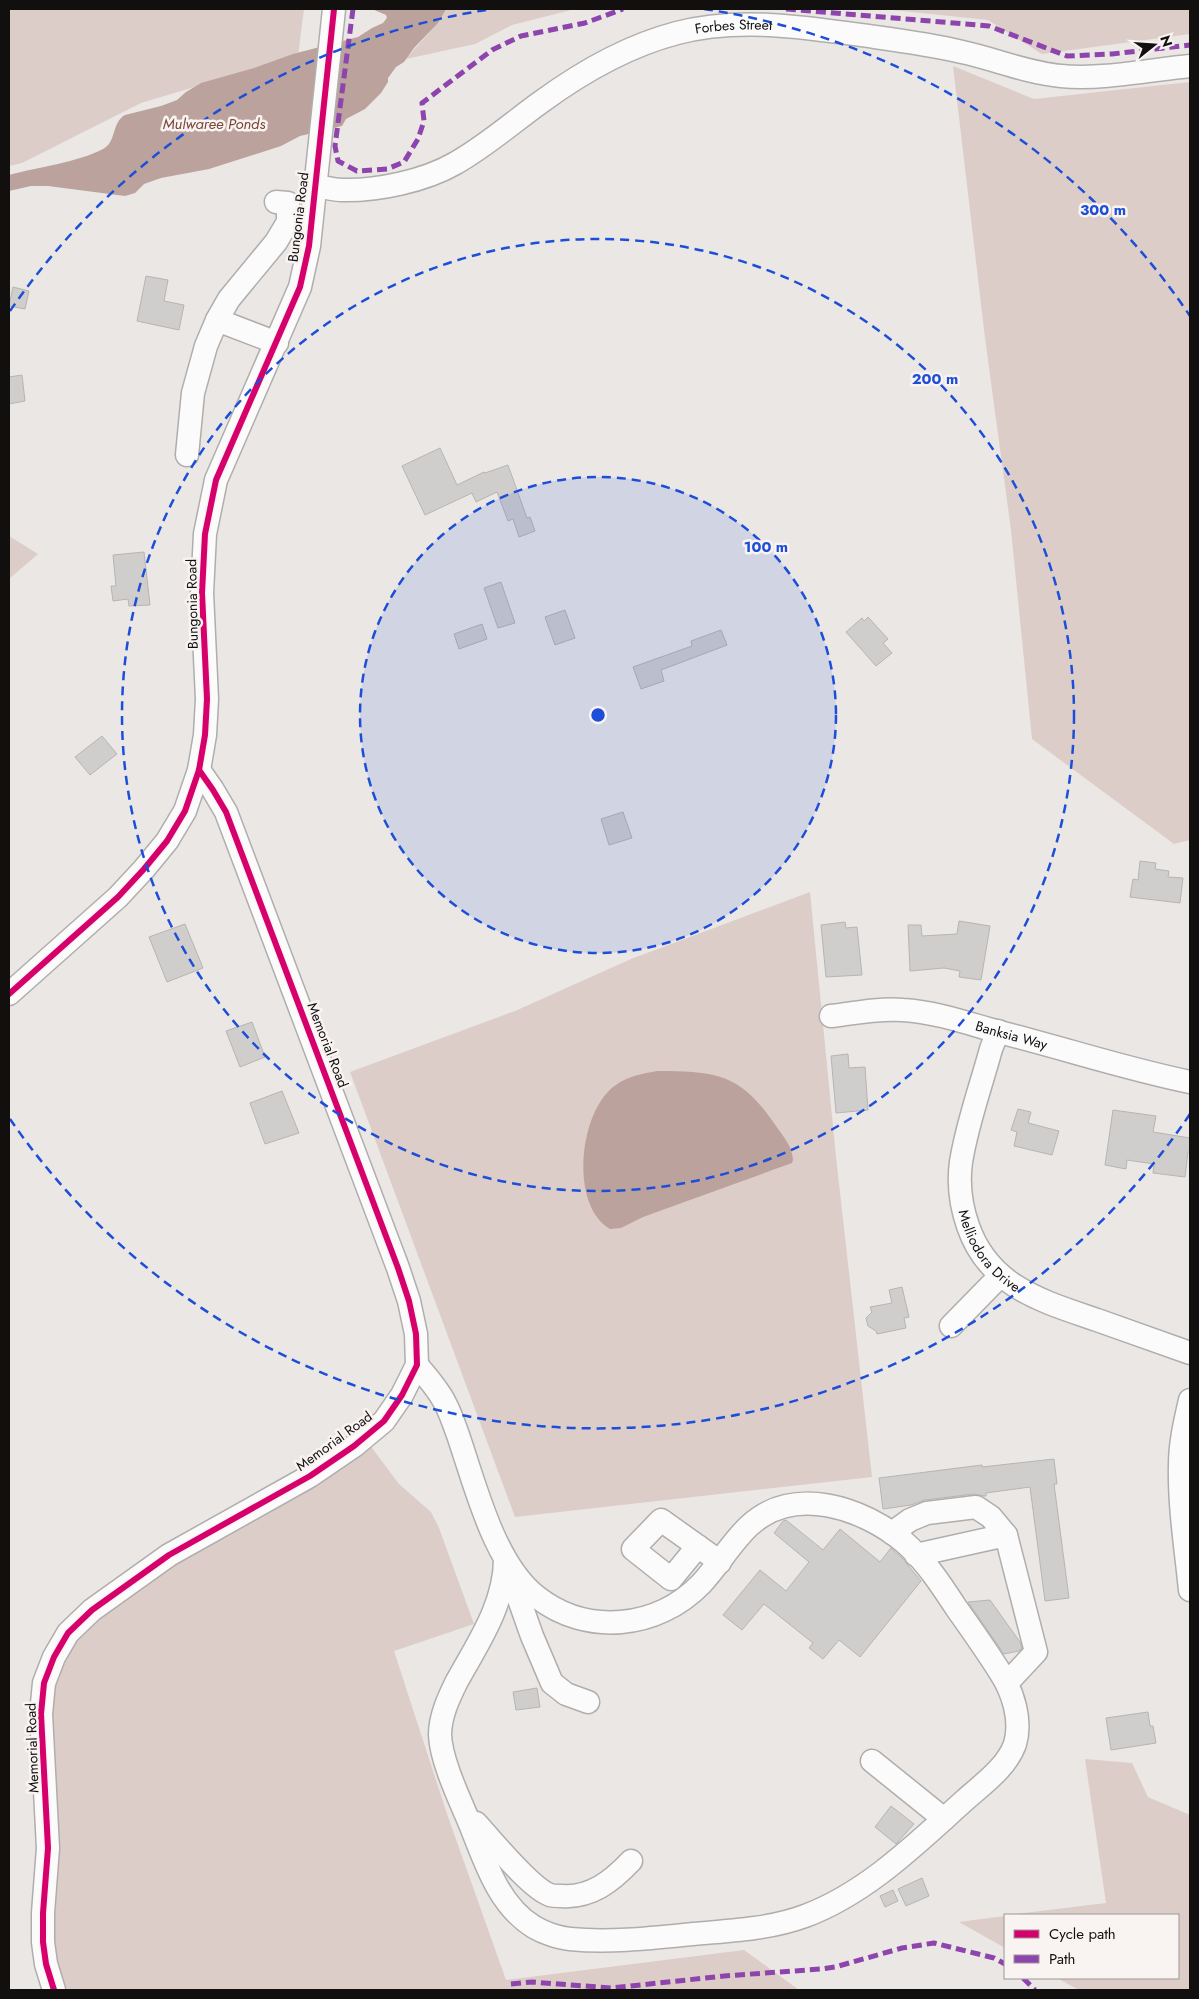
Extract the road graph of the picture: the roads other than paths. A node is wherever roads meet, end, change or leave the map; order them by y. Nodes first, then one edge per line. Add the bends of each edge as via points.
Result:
1 (334, 9) edge
2 (1190, 66) edge
3 (315, 186) junction
4 (276, 202) dead end
5 (217, 320) junction
6 (277, 343) junction
7 (187, 455) dead end
8 (198, 770) junction
9 (9, 994) edge
10 (831, 1016) dead end
11 (998, 1031) junction
12 (1190, 1082) edge
13 (1000, 1276) junction
14 (951, 1326) dead end
15 (1190, 1353) edge
16 (417, 1365) junction
17 (1190, 1400) edge
18 (892, 1533) junction
19 (1006, 1535) junction
20 (698, 1546) dead end
21 (916, 1555) junction
22 (505, 1559) junction
23 (720, 1562) junction
24 (1190, 1590) edge
25 (1007, 1683) junction
26 (588, 1702) dead end
27 (872, 1762) dead end
28 (465, 1811) junction
29 (944, 1819) junction
30 (631, 1861) dead end
31 (54, 1990) edge

1 - 3 street, Bungonia Road
2 - 3 street, Forbes Street via 1062,76 1033,72 960,51 848,33 766,25 722,26 679,32 638,45 596,66 461,160 433,174 378,187 342,190
3 - 6 street, Bungonia Road via 309,246 300,287
4 - 5 street, Bungonia Road via 288,203 288,222 276,242 229,299
5 - 6 street
5 - 7 street, Bungonia Road via 193,392
6 - 8 street, Bungonia Road via 216,480 205,534 202,592 207,699 205,735
8 - 9 street, Bungonia Road via 184,811 167,842 118,897
8 - 16 street, Memorial Road via 226,812 394,1259 409,1301 416,1334
10 - 11 street, Banksia Way via 876,1011 923,1012
11 - 12 street, Banksia Way
11 - 13 street, Melliodora Drive via 969,1129 961,1163 960,1189 974,1242
13 - 14 street
13 - 15 street, Melliodora Drive via 1042,1301
16 - 22 street via 447,1406
16 - 31 street, Memorial Road via 384,1421 354,1446 310,1476 170,1555 92,1610 68,1633 54,1657 44,1683 42,1714 48,1848 43,1942
17 - 24 street via 1180,1465
18 - 19 street via 927,1513 976,1507 991,1517
18 - 21 street
18 - 23 street via 877,1522 840,1507 818,1503 797,1505 762,1516 746,1528
19 - 21 street
19 - 25 street via 1036,1652
20 - 23 street
21 - 25 street via 940,1584
22 - 23 street via 521,1584 540,1600 562,1613 608,1624 642,1619 684,1599
22 - 26 street via 552,1683 566,1694
22 - 28 street via 505,1575 498,1602 452,1691 440,1734
25 - 29 street via 1016,1714 1014,1749 1001,1767
27 - 29 street
28 - 29 street via 501,1895 516,1912 534,1927 564,1939 599,1940 728,1931 791,1921 834,1903 863,1884
28 - 30 street via 526,1878 550,1895 570,1897 596,1891

